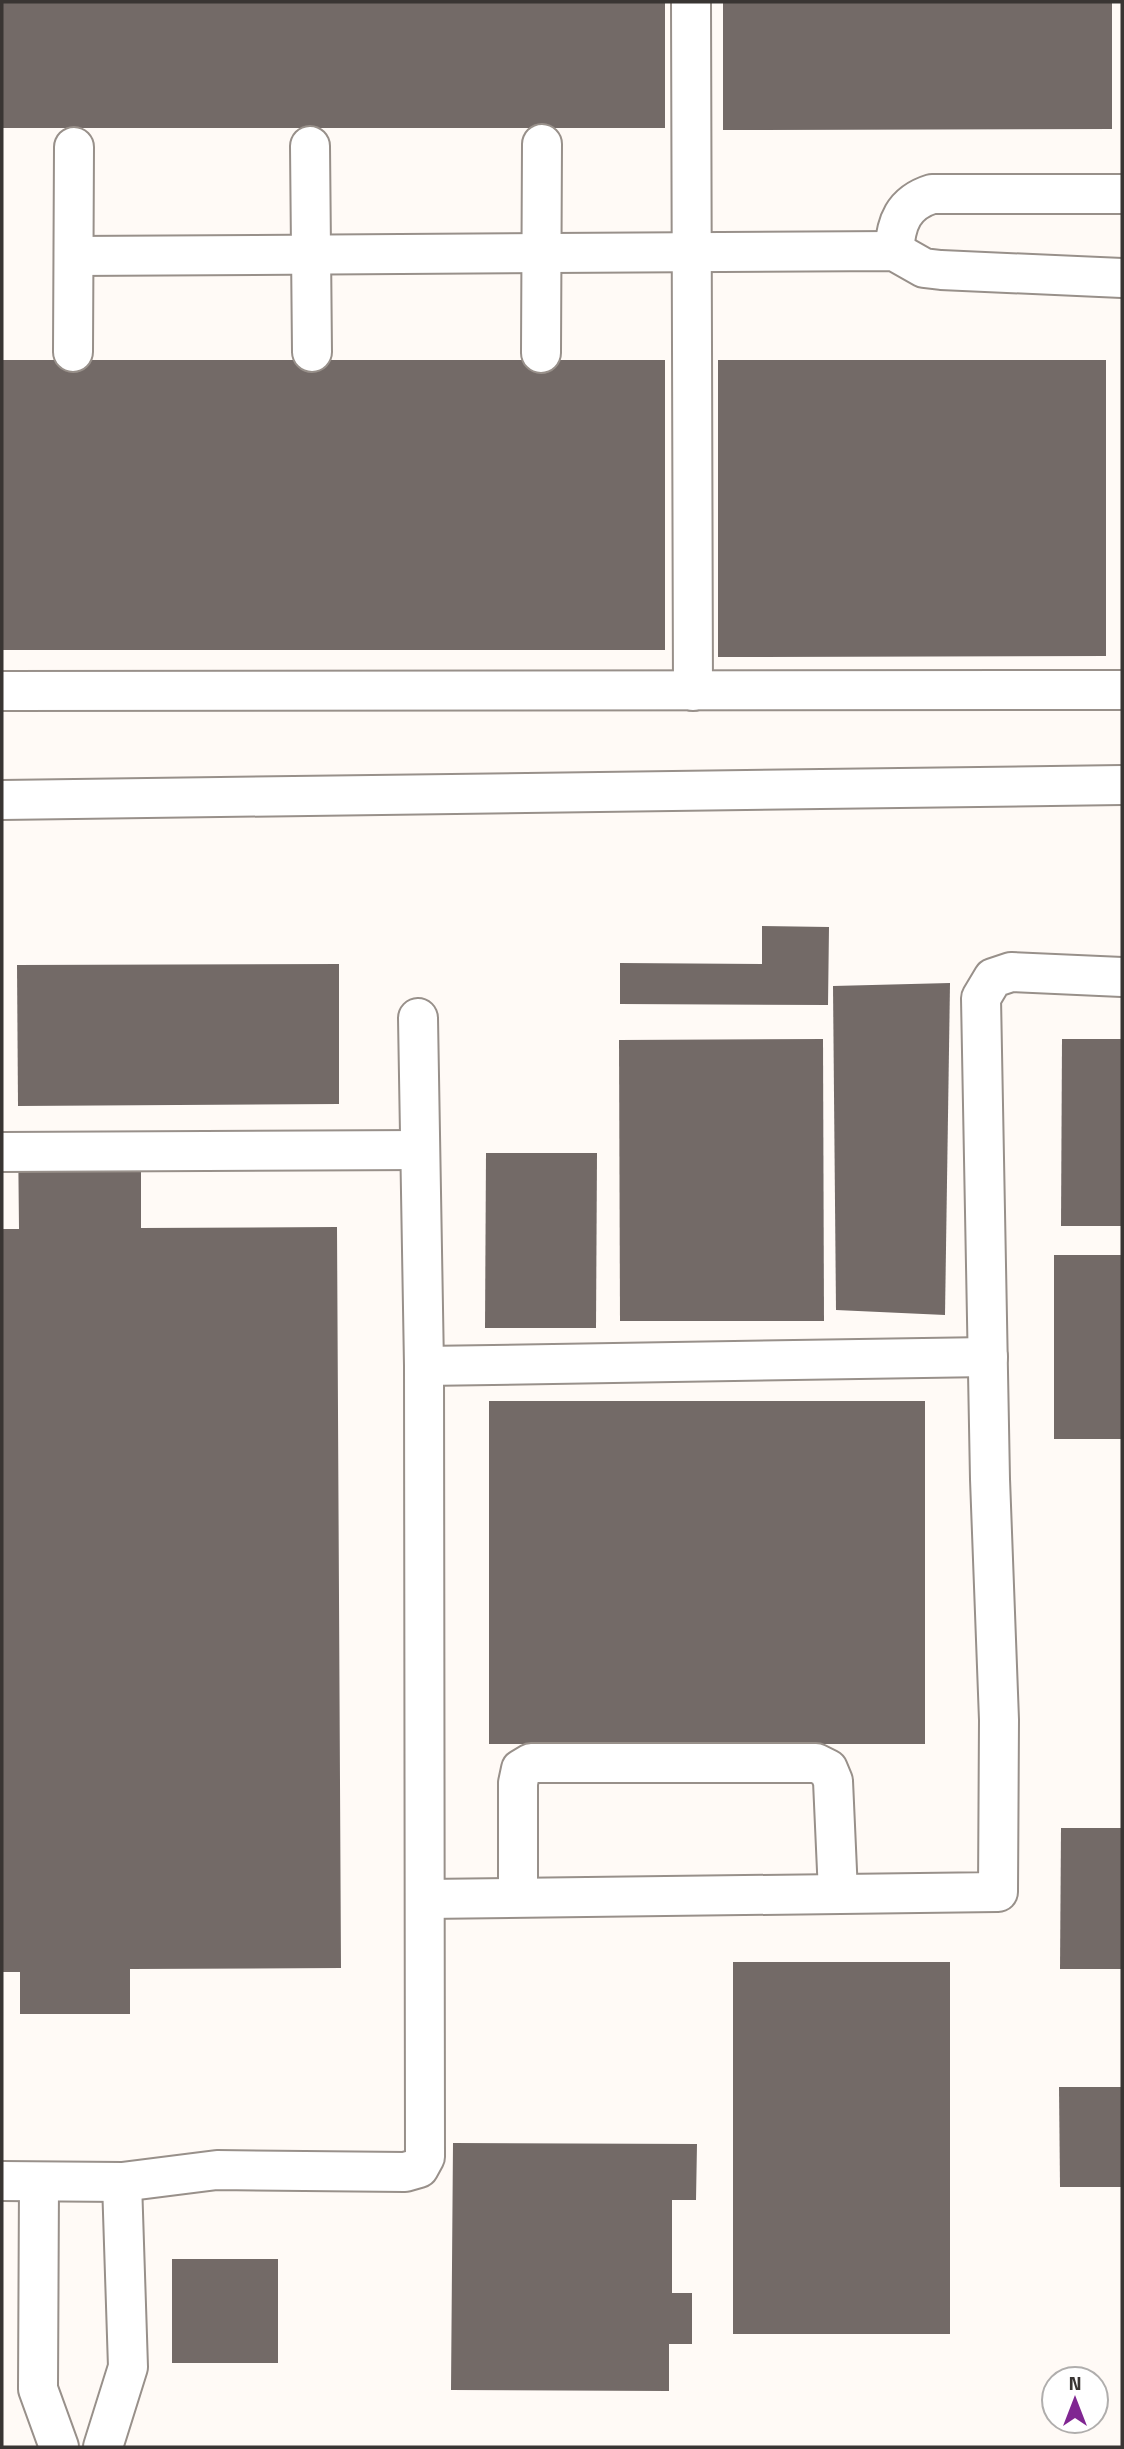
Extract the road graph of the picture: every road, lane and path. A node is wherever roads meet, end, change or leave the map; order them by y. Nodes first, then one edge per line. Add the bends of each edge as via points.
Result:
1 (691, 2) edge
2 (542, 144) dead end
3 (310, 146) dead end
4 (74, 148) dead end
5 (1122, 194) edge
6 (894, 251) junction
7 (693, 252) junction
8 (542, 253) junction
9 (311, 255) junction
10 (74, 256) junction
11 (1122, 278) edge
12 (73, 352) dead end
13 (312, 352) dead end
14 (541, 353) dead end
15 (1122, 690) edge
16 (2, 691) edge
17 (693, 691) junction
18 (1122, 785) edge
19 (2, 800) edge
20 (1122, 978) edge
21 (418, 1018) dead end
22 (420, 1150) junction
23 (2, 1152) edge
24 (988, 1357) junction
25 (424, 1366) junction
26 (838, 1893) junction
27 (518, 1897) junction
28 (426, 1899) junction
29 (20, 2182) edge
30 (122, 2182) junction
31 (59, 2447) edge
32 (103, 2447) edge

1 - 7 street
2 - 8 street
3 - 9 street
4 - 10 street
5 - 6 street via 932,194 909,204 902,214
6 - 7 street
6 - 11 street via 924,268
7 - 8 street
7 - 17 street
8 - 9 street
8 - 14 street
9 - 10 street
9 - 13 street
10 - 12 street
15 - 17 street
16 - 17 street
18 - 19 street
20 - 24 street via 1011,972 993,978 981,998
21 - 22 street
22 - 23 street
22 - 25 street
24 - 25 street
24 - 26 street via 999,1720 998,1892
25 - 28 street
26 - 27 street
26 - 27 street via 833,1781 828,1769 816,1763 531,1763 521,1769 518,1783
27 - 28 street
28 - 30 street via 425,2157 419,2168 405,2172 218,2170
29 - 30 street
29 - 31 street via 38,2389
30 - 32 street via 128,2367

